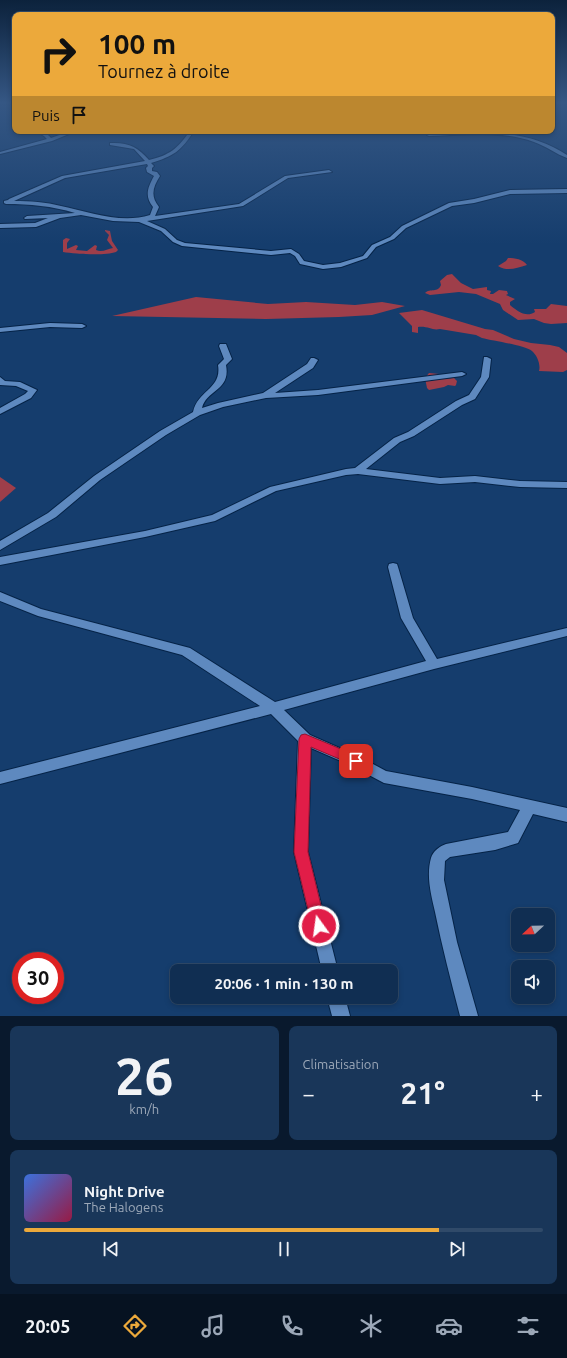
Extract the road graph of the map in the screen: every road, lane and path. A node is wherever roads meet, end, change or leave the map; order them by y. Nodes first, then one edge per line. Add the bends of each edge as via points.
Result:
1 (14, 149) edge
2 (138, 149) edge
3 (177, 149) edge
4 (555, 149) edge
5 (0, 153) edge
6 (567, 157) edge
7 (148, 162) junction
8 (329, 172) dead end
9 (567, 191) edge
10 (6, 202) junction
11 (0, 204) edge
12 (84, 215) junction
13 (59, 216) junction
14 (27, 218) dead end
15 (140, 220) junction
16 (0, 226) edge
17 (82, 326) dead end
18 (0, 330) edge
19 (223, 346) dead end
20 (487, 359) dead end
21 (314, 360) dead end
22 (462, 374) dead end
23 (0, 379) edge
24 (266, 395) junction
25 (0, 411) edge
26 (197, 413) junction
27 (358, 470) junction
28 (567, 485) edge
29 (0, 546) edge
30 (0, 561) edge
31 (393, 567) dead end
32 (0, 596) edge
33 (567, 632) edge
34 (434, 664) junction
35 (273, 708) junction
36 (305, 739) junction
37 (0, 778) edge
38 (529, 807) junction
39 (567, 815) edge
40 (328, 964) edge
41 (338, 1004) edge
42 (341, 1016) edge
43 (469, 1016) edge

1 - 5 street
2 - 7 street
3 - 7 street
4 - 6 street
7 - 10 street via 64,177
7 - 15 street via 151,166 150,172 158,176 149,194 150,202 156,207 152,216
8 - 15 street via 287,177 241,205
9 - 15 street via 510,192 452,204 404,227 392,238 374,246 365,257 341,265 323,267 302,263 292,251 272,252 184,245 163,230
10 - 11 street
10 - 12 street via 42,204
12 - 13 street
12 - 15 street
13 - 14 street
13 - 16 street via 36,225
17 - 18 street via 50,325
19 - 26 street via 228,359 222,365 224,372 221,383 197,405
20 - 27 street via 485,377 472,396 397,440
21 - 24 street via 310,366
22 - 24 street via 338,391
23 - 25 street via 3,383 18,384 33,390 28,396
24 - 26 street
26 - 29 street via 97,478 52,515
27 - 28 street via 456,482 475,479 520,484
27 - 30 street via 273,489 215,518
31 - 34 street via 406,618
32 - 35 street via 38,612 186,651
33 - 34 street
34 - 35 street
35 - 36 street
35 - 37 street
36 - 38 street via 356,761 384,777 472,793
36 - 40 street via 301,852
38 - 39 street
38 - 43 street via 513,838 446,851 438,858 436,880
41 - 42 street

